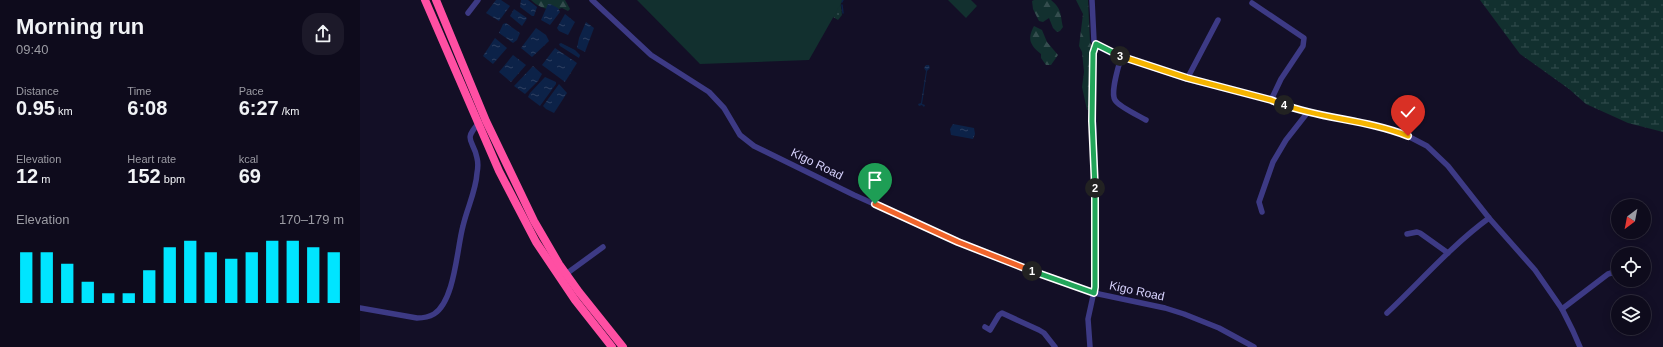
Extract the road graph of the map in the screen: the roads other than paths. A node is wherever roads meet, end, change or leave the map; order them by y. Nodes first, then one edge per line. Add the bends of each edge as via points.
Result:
1 (425, 0) edge
2 (436, 0) edge
3 (478, 0) edge
4 (592, 0) edge
5 (1092, 0) edge
6 (1252, 3) dead end
7 (468, 13) dead end
8 (1218, 20) dead end
9 (1096, 44) junction
10 (1121, 57) junction
11 (1187, 78) junction
12 (1271, 100) junction
13 (1308, 112) junction
14 (1146, 120) dead end
15 (479, 123) junction
16 (1262, 212) dead end
17 (1489, 218) junction
18 (1407, 234) dead end
19 (603, 247) dead end
20 (1448, 253) junction
21 (1611, 273) edge
22 (566, 274) junction
23 (1094, 293) junction
24 (360, 308) edge
25 (1562, 309) junction
26 (1387, 313) dead end
27 (985, 327) dead end
28 (1245, 345) edge
29 (612, 347) edge
30 (623, 347) edge
31 (1055, 347) edge
32 (1090, 347) edge
33 (1254, 347) edge
34 (1580, 347) edge

1 - 15 highway
2 - 22 highway via 512,178
3 - 7 street
4 - 23 street, Kigo Road via 651,55 713,96 724,108 740,135 754,146 958,242
5 - 9 street via 1093,35
6 - 12 street via 1304,38 1303,46 1281,79
8 - 11 street
9 - 10 street
9 - 23 street via 1092,64 1096,214
10 - 11 street
10 - 14 street via 1113,93 1115,101
11 - 12 street
12 - 13 street
13 - 16 street via 1273,162 1258,202
13 - 17 street via 1400,132 1416,139 1437,154
15 - 24 street via 470,137 477,157 478,174 463,225 452,281 440,308 426,318 417,318
15 - 29 highway via 499,171 539,247 575,300
17 - 20 street
17 - 25 street via 1535,270
18 - 20 street via 1420,233
19 - 22 street
20 - 26 street
21 - 25 street
22 - 30 highway
23 - 28 street, Kigo Road via 1184,314 1219,328
23 - 32 street via 1088,319
25 - 34 street
27 - 31 street via 990,330 1002,313 1044,333
28 - 33 street, Kigo Road

